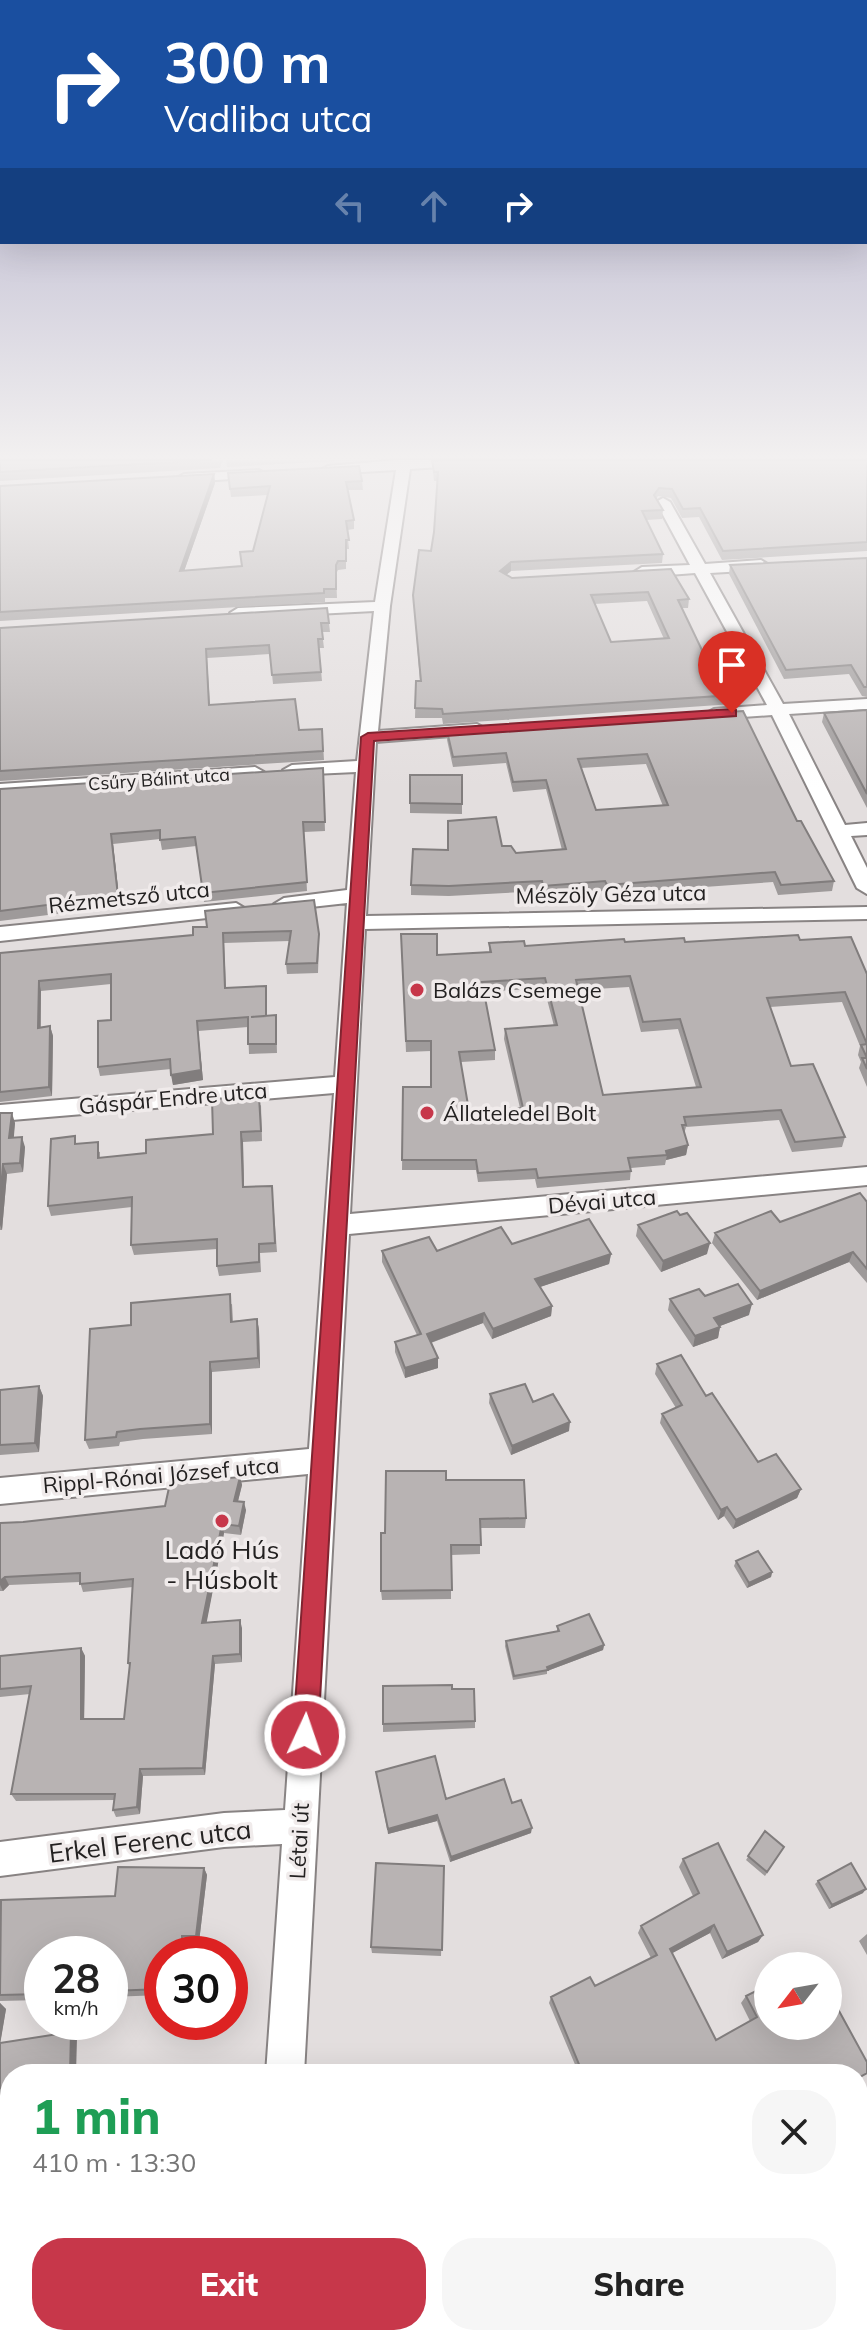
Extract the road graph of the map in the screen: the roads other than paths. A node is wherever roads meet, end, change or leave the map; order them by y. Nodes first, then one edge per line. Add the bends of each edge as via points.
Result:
1 (387, 569) edge
2 (691, 569) edge
3 (700, 569) edge
4 (621, 573) edge
5 (382, 606) junction
6 (222, 614) edge
7 (867, 704) edge
8 (778, 710) junction
9 (693, 715) edge
10 (491, 728) edge
11 (368, 737) junction
12 (365, 766) junction
13 (0, 790) edge
14 (867, 829) edge
15 (839, 831) junction
16 (867, 888) edge
17 (357, 895) junction
18 (867, 913) edge
19 (356, 923) junction
20 (0, 934) edge
21 (346, 1084) junction
22 (0, 1113) edge
23 (867, 1176) edge
24 (338, 1225) junction
25 (323, 1460) junction
26 (0, 1491) edge
27 (300, 1826) junction
28 (0, 1859) edge
29 (286, 2064) edge

1 - 5 street, Létai út
2 - 4 street
3 - 8 street
5 - 6 street
5 - 11 street, Létai út
7 - 8 street
8 - 9 street
8 - 15 street
10 - 11 street
11 - 12 street, Létai út
12 - 13 street, Csűry Bálint utca
12 - 17 street, Létai út
14 - 15 street
15 - 16 street
17 - 19 street, Létai út
17 - 20 street, Rézmetsző utca
18 - 19 street, Mészöly Géza utca
19 - 21 street, Létai út
21 - 22 street, Gáspár Endre utca
21 - 24 street, Létai út
23 - 24 street, Dévai utca
24 - 25 street, Létai út
25 - 26 street, Rippl-Rónai József utca
25 - 27 street, Létai út
27 - 28 street, Erkel Ferenc utca via 224,1830
27 - 29 street, Létai út

